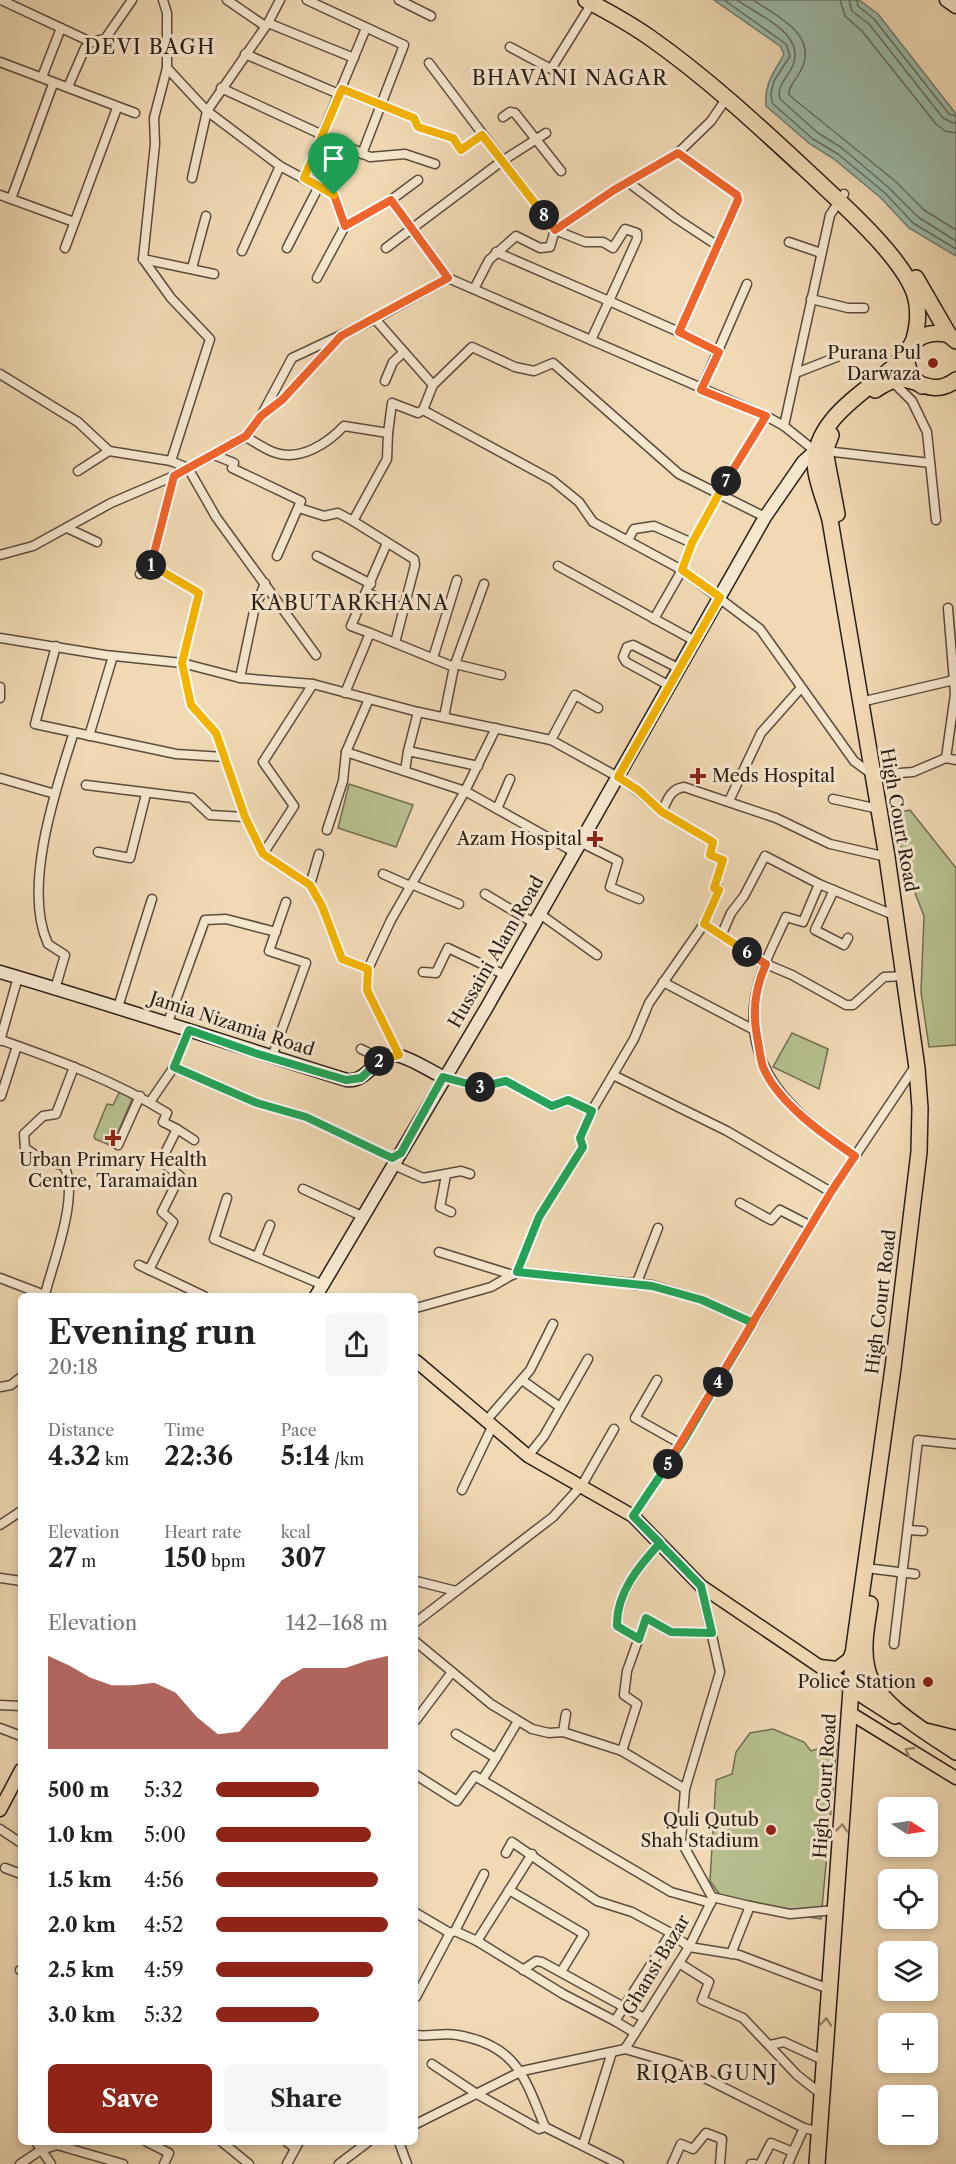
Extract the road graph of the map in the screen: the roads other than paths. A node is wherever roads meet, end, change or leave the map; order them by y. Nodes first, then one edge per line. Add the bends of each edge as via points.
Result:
1 (1, 0) edge
2 (132, 0) edge
3 (163, 0) edge
4 (227, 0) edge
5 (280, 0) edge
6 (307, 0) edge
7 (399, 0) edge
8 (946, 0) edge
9 (593, 1) edge
10 (956, 7) edge
11 (431, 16) dead end
12 (267, 25) junction
13 (61, 28) junction
14 (366, 28) junction
15 (91, 42) junction
16 (510, 46) dead end
17 (245, 54) junction
18 (354, 58) junction
19 (0, 62) edge
20 (429, 63) dead end
21 (167, 68) junction
22 (42, 77) junction
23 (53, 84) junction
24 (68, 87) junction
25 (221, 88) junction
26 (340, 92) junction
27 (726, 99) junction
28 (381, 105) junction
29 (117, 108) junction
30 (207, 111) junction
31 (135, 113) dead end
32 (503, 117) dead end
33 (546, 133) dead end
34 (323, 134) junction
35 (482, 135) junction
36 (535, 141) junction
37 (678, 153) junction
38 (362, 154) junction
39 (502, 161) junction
40 (435, 164) dead end
41 (280, 166) junction
42 (561, 171) dead end
43 (192, 177) dead end
44 (304, 178) junction
45 (418, 180) dead end
46 (628, 182) junction
47 (319, 186) junction
48 (0, 195) edge
49 (841, 197) junction
50 (11, 199) junction
51 (391, 200) junction
52 (206, 216) dead end
53 (74, 222) junction
54 (345, 226) junction
55 (413, 229) junction
56 (555, 230) junction
57 (789, 242) dead end
58 (718, 246) junction
59 (65, 248) dead end
60 (287, 248) dead end
61 (386, 248) dead end
62 (242, 251) dead end
63 (496, 252) junction
64 (820, 253) junction
65 (143, 259) junction
66 (192, 268) junction
67 (214, 274) dead end
68 (317, 278) dead end
69 (448, 278) junction
70 (747, 284) dead end
71 (474, 289) junction
72 (811, 298) junction
73 (609, 301) junction
74 (864, 309) dead end
75 (375, 319) junction
76 (679, 332) junction
77 (341, 336) junction
78 (952, 338) edge
79 (591, 340) junction
80 (913, 342) junction
81 (404, 352) junction
82 (719, 352) junction
83 (847, 353) dead end
84 (796, 373) junction
85 (0, 374) edge
86 (385, 381) dead end
87 (892, 381) junction
88 (433, 385) junction
89 (953, 385) edge
90 (923, 387) junction
91 (701, 390) junction
92 (423, 410) junction
93 (261, 416) junction
94 (766, 416) junction
95 (784, 426) junction
96 (388, 433) junction
97 (246, 436) junction
98 (109, 451) junction
99 (820, 451) junction
100 (214, 455) junction
101 (171, 461) junction
102 (930, 464) junction
103 (188, 468) junction
104 (78, 471) dead end
105 (174, 476) junction
106 (719, 493) junction
107 (299, 508) junction
108 (765, 517) junction
109 (936, 520) dead end
110 (353, 521) junction
111 (67, 528) junction
112 (628, 540) junction
113 (97, 542) dead end
114 (387, 543) junction
115 (692, 543) junction
116 (0, 555) edge
117 (277, 556) dead end
118 (317, 556) dead end
119 (151, 565) junction
120 (558, 566) dead end
121 (682, 570) junction
122 (140, 574) dead end
123 (457, 580) dead end
124 (264, 583) junction
125 (371, 584) junction
126 (484, 584) dead end
127 (368, 593) junction
128 (720, 597) junction
129 (948, 608) dead end
130 (404, 609) junction
131 (654, 618) junction
132 (370, 633) junction
133 (0, 638) edge
134 (693, 640) junction
135 (394, 643) junction
136 (56, 646) junction
137 (316, 655) dead end
138 (113, 656) junction
139 (433, 658) junction
140 (182, 663) junction
141 (455, 665) junction
142 (678, 668) junction
143 (501, 675) dead end
144 (240, 678) junction
145 (954, 680) junction
146 (313, 684) junction
147 (668, 685) junction
148 (0, 687) edge
149 (800, 689) junction
150 (345, 693) junction
151 (0, 698) edge
152 (369, 699) junction
153 (866, 701) junction
154 (598, 708) dead end
155 (418, 712) junction
156 (444, 717) junction
157 (496, 728) junction
158 (74, 732) junction
159 (89, 735) junction
160 (551, 740) junction
161 (408, 751) junction
162 (346, 752) junction
163 (224, 757) junction
164 (946, 758) junction
165 (956, 760) edge
166 (478, 766) junction
167 (405, 771) junction
168 (877, 775) junction
169 (618, 777) junction
170 (0, 778) edge
171 (510, 779) dead end
172 (86, 785) dead end
173 (465, 791) junction
174 (55, 794) junction
175 (146, 794) junction
176 (833, 799) dead end
177 (729, 801) junction
178 (497, 809) junction
179 (879, 809) junction
180 (662, 812) junction
181 (245, 817) junction
182 (327, 830) dead end
183 (577, 847) junction
184 (98, 852) dead end
185 (263, 854) junction
186 (319, 855) dead end
187 (887, 857) junction
188 (383, 874) dead end
189 (819, 884) junction
190 (310, 885) junction
191 (411, 885) junction
192 (834, 890) junction
193 (485, 894) dead end
194 (152, 899) dead end
195 (639, 899) dead end
196 (286, 902) dead end
197 (459, 904) dead end
198 (896, 916) junction
199 (537, 918) junction
200 (704, 924) junction
201 (276, 932) junction
202 (721, 936) junction
203 (849, 938) dead end
204 (597, 955) dead end
205 (766, 964) junction
206 (368, 969) junction
207 (0, 972) edge
208 (423, 972) dead end
209 (505, 975) junction
210 (905, 976) junction
211 (18, 977) junction
212 (663, 982) junction
213 (55, 989) junction
214 (118, 1007) junction
215 (168, 1022) junction
216 (189, 1030) junction
217 (756, 1032) junction
218 (0, 1041) edge
219 (17, 1046) junction
220 (361, 1048) dead end
221 (399, 1055) junction
222 (272, 1057) junction
223 (381, 1059) junction
224 (74, 1067) junction
225 (174, 1067) junction
226 (920, 1067) junction
227 (613, 1075) junction
228 (443, 1077) junction
229 (1, 1096) edge
230 (140, 1096) junction
231 (150, 1102) junction
232 (592, 1111) junction
233 (177, 1129) junction
234 (195, 1140) dead end
235 (118, 1145) dead end
236 (401, 1153) junction
237 (855, 1156) junction
238 (394, 1165) junction
239 (470, 1174) dead end
240 (446, 1175) junction
241 (303, 1189) dead end
242 (831, 1192) junction
243 (227, 1198) dead end
244 (740, 1203) dead end
245 (451, 1212) dead end
246 (363, 1217) junction
247 (270, 1225) dead end
248 (811, 1226) junction
249 (658, 1228) dead end
250 (439, 1252) dead end
251 (257, 1257) junction
252 (139, 1265) dead end
253 (149, 1270) junction
254 (515, 1274) junction
255 (0, 1278) edge
256 (636, 1285) junction
257 (320, 1291) edge
258 (41, 1293) edge
259 (46, 1293) edge
260 (198, 1293) edge
261 (418, 1307) edge
262 (753, 1323) junction
263 (553, 1324) dead end
264 (588, 1359) dead end
265 (418, 1363) edge
266 (18, 1379) edge
267 (522, 1380) junction
268 (657, 1380) dead end
269 (0, 1387) edge
270 (560, 1407) junction
271 (489, 1424) junction
272 (614, 1429) dead end
273 (681, 1444) junction
274 (956, 1444) edge
275 (528, 1456) junction
276 (582, 1485) junction
277 (462, 1490) dead end
278 (18, 1512) edge
279 (633, 1516) junction
280 (0, 1525) edge
281 (908, 1530) junction
282 (923, 1531) dead end
283 (660, 1543) junction
284 (874, 1569) junction
285 (903, 1573) junction
286 (915, 1574) dead end
287 (0, 1578) edge
288 (18, 1581) edge
289 (418, 1582) edge
290 (701, 1586) junction
291 (456, 1591) junction
292 (418, 1620) edge
293 (712, 1633) junction
294 (639, 1639) junction
295 (418, 1644) edge
296 (894, 1644) dead end
297 (854, 1647) junction
298 (814, 1663) junction
299 (452, 1672) junction
300 (850, 1687) junction
301 (0, 1705) edge
302 (18, 1706) edge
303 (850, 1713) junction
304 (566, 1714) dead end
305 (418, 1717) edge
306 (518, 1721) junction
307 (914, 1723) junction
308 (0, 1728) edge
309 (563, 1732) junction
310 (456, 1734) dead end
311 (18, 1735) edge
312 (956, 1737) edge
313 (622, 1751) junction
314 (956, 1752) edge
315 (496, 1758) junction
316 (18, 1775) edge
317 (418, 1775) edge
318 (956, 1778) edge
319 (482, 1780) junction
320 (685, 1789) junction
321 (0, 1808) edge
322 (0, 1829) edge
323 (18, 1841) edge
324 (506, 1853) dead end
325 (532, 1854) junction
326 (5, 1868) dead end
327 (18, 1873) edge
328 (484, 1874) dead end
329 (509, 1890) junction
330 (712, 1900) junction
331 (750, 1906) junction
332 (835, 1910) junction
333 (418, 1914) edge
334 (452, 1932) junction
335 (670, 1933) junction
336 (477, 1941) junction
337 (689, 1947) junction
338 (731, 1954) junction
339 (679, 1963) junction
340 (523, 1970) junction
341 (561, 1972) junction
342 (829, 1989) junction
343 (418, 1993) edge
344 (625, 2007) junction
345 (644, 2018) junction
346 (615, 2021) junction
347 (635, 2033) junction
348 (418, 2035) edge
349 (770, 2045) junction
350 (625, 2049) junction
351 (612, 2052) junction
352 (823, 2060) junction
353 (432, 2064) dead end
354 (522, 2071) junction
355 (477, 2094) junction
356 (820, 2094) junction
357 (418, 2123) edge
358 (545, 2127) junction
359 (804, 2127) junction
360 (820, 2132) junction
361 (153, 2145) edge
362 (232, 2145) edge
363 (297, 2145) edge
364 (363, 2145) edge
365 (400, 2145) edge
366 (583, 2145) junction
367 (39, 2146) edge
368 (793, 2152) junction
369 (20, 2164) edge
370 (51, 2164) edge
371 (123, 2164) edge
372 (164, 2164) edge
373 (249, 2164) edge
374 (287, 2164) edge
375 (339, 2164) edge
376 (407, 2164) edge
377 (619, 2164) edge
378 (672, 2164) edge
379 (720, 2164) edge
380 (760, 2164) edge
381 (788, 2164) edge
382 (817, 2164) edge

1 - 13 street
2 - 15 street via 105,39
3 - 21 street via 167,13
4 - 12 street
5 - 12 street
6 - 14 street
7 - 11 street
8 - 10 main road
9 - 16 street via 551,69
9 - 27 highway via 648,36
9 - 49 highway via 672,43 776,130
12 - 17 street
12 - 18 street
13 - 15 street
13 - 22 street
14 - 18 street
14 - 28 street via 404,45
15 - 24 street
17 - 25 street
17 - 26 street
18 - 26 street
19 - 22 street
20 - 35 street
21 - 30 street
21 - 65 street via 154,118 155,144
22 - 23 street
23 - 24 street
23 - 50 street
24 - 29 street
25 - 30 street
25 - 34 street
26 - 28 street
26 - 34 street
27 - 37 street via 711,121
27 - 49 highway
28 - 35 street via 414,118 418,127 453,138 461,150
28 - 38 street
29 - 31 street
29 - 53 street
30 - 41 street
30 - 43 street
32 - 36 street via 513,112
33 - 36 street
34 - 38 street
34 - 44 street
35 - 39 street
36 - 39 street
36 - 42 street
37 - 46 street
37 - 58 street via 737,195
38 - 40 street via 405,154
39 - 55 street
39 - 56 street
41 - 44 street
41 - 62 street
44 - 47 street
45 - 51 street
46 - 56 street
46 - 58 street
47 - 54 street via 334,195
47 - 60 street
48 - 50 street
49 - 64 street via 830,215
49 - 78 highway via 881,231 908,266
49 - 80 highway via 873,234 914,293 918,312
50 - 53 street
51 - 54 street
51 - 55 street
52 - 66 street
53 - 59 street
54 - 68 street
55 - 61 street
55 - 69 street
56 - 63 street via 550,247 545,249 516,236
56 - 73 street via 613,248 625,229 637,233 636,244
57 - 64 street
58 - 76 street
63 - 71 street
63 - 73 street
64 - 72 street
65 - 66 street
65 - 101 street via 171,298 210,339
66 - 67 street
69 - 71 street
69 - 75 street
70 - 82 street
71 - 79 street
72 - 74 street
72 - 84 street
73 - 76 street
73 - 79 street
75 - 77 street
75 - 81 street
76 - 82 street
77 - 93 street via 282,400
77 - 93 street via 292,358
78 - 80 highway via 936,331
79 - 91 street
80 - 90 highway via 907,354 907,367
80 - 99 highway via 890,370 827,426 822,432
81 - 86 street via 393,362
81 - 88 street
82 - 91 street
83 - 84 street
84 - 95 street
85 - 98 street via 78,422
87 - 90 highway
87 - 99 highway via 875,390 840,421
87 - 102 street via 912,401 927,432
88 - 92 street
88 - 106 street via 472,347 515,368 534,371 553,363 679,474
89 - 90 highway
91 - 94 street
92 - 96 street via 413,413 392,403
92 - 112 street via 552,480 579,502 593,522
93 - 97 street
94 - 95 street
94 - 106 street
95 - 99 street
96 - 97 street via 344,426 330,441 298,455 276,453
96 - 110 street via 387,459
97 - 100 street
98 - 101 street
98 - 104 street
99 - 102 street
99 - 108 main road, Hussaini Alam Road via 803,462
99 - 153 highway, High Court Road via 838,520
99 - 168 highway, High Court Road via 816,471 830,520
100 - 103 street
100 - 107 street via 234,463 232,468 301,501
101 - 103 street
102 - 109 street
103 - 105 street
103 - 124 street via 216,517
105 - 111 street via 111,503
105 - 119 street
106 - 108 street
106 - 115 street
107 - 110 street via 324,516 338,513
107 - 117 street
108 - 128 main road, Hussaini Alam Road
110 - 114 street
111 - 113 street
111 - 116 street via 33,546
112 - 115 street via 634,529 654,526
112 - 121 street
114 - 125 street
114 - 130 street via 414,559
115 - 121 street
118 - 125 street
119 - 122 street
119 - 140 street via 199,593
120 - 131 street
121 - 128 street
121 - 131 street
123 - 139 street
124 - 137 street
124 - 144 street
125 - 127 street
126 - 141 street
127 - 130 street
127 - 132 street via 351,626
128 - 134 main road, Hussaini Alam Road
128 - 149 street via 759,629
129 - 145 street
130 - 135 street
131 - 134 street
132 - 135 street
132 - 150 street
133 - 136 street
134 - 142 main road, Hussaini Alam Road
135 - 139 street
136 - 138 street
136 - 158 street via 35,724
138 - 140 street
138 - 159 street
139 - 141 street
140 - 144 street
140 - 163 street via 191,705 216,733
141 - 143 street
141 - 156 street
142 - 147 main road, Hussaini Alam Road
142 - 147 street via 632,645 627,647 623,657 626,662
144 - 146 street
145 - 153 street
145 - 164 street
146 - 150 street
146 - 185 street via 263,762 294,806
147 - 169 main road, Hussaini Alam Road
148 - 151 street
149 - 168 street via 854,760
149 - 177 street via 761,733
150 - 152 street
152 - 155 street
152 - 162 street
153 - 168 highway, High Court Road
154 - 160 street via 575,696
155 - 156 street
155 - 161 street
156 - 157 street
157 - 160 street
157 - 166 street
158 - 159 street
158 - 174 street
159 - 163 street via 176,754
160 - 169 street
161 - 166 street
161 - 167 street
162 - 167 street
162 - 182 street via 343,781
163 - 181 street
164 - 165 street
164 - 168 street via 913,772
166 - 173 street
167 - 173 street
168 - 179 highway, High Court Road
168 - 226 highway, High Court Road
169 - 180 street
169 - 183 main road, Hussaini Alam Road
170 - 174 street
171 - 178 street
172 - 175 street
173 - 178 street
173 - 191 street
174 - 213 street via 37,900 48,944 65,955
175 - 181 street via 192,798 210,815
175 - 184 street via 130,858
176 - 179 street
177 - 180 street via 676,788
177 - 187 street via 830,844
178 - 183 street
179 - 187 highway, High Court Road
180 - 200 street via 713,842 710,855 723,860 714,888 719,890
181 - 185 street
183 - 195 street via 618,861 610,887
183 - 199 main road, Hussaini Alam Road
185 - 190 street
186 - 190 street
187 - 198 highway, High Court Road
188 - 191 street
189 - 192 street
189 - 202 street via 765,856
189 - 205 street via 803,922 786,917
190 - 206 street via 342,959
191 - 197 street
191 - 206 street
192 - 198 street
192 - 203 street via 814,930 844,945
193 - 199 street
194 - 214 street
196 - 201 street
198 - 210 highway, High Court Road
199 - 204 street
199 - 209 main road, Hussaini Alam Road
200 - 202 street
200 - 212 street
201 - 215 street via 226,919 205,920
201 - 222 street via 269,951 306,963
202 - 205 street
205 - 210 street via 846,1005 853,1005 884,977
205 - 217 street via 755,996
206 - 221 street via 367,990
207 - 211 main road, Jamia Nizamia Road
208 - 209 street via 436,973 447,948
209 - 228 main road, Hussaini Alam Road
210 - 226 highway, High Court Road
211 - 213 main road, Jamia Nizamia Road
211 - 218 street
212 - 217 street
212 - 227 street
213 - 214 main road, Jamia Nizamia Road
214 - 215 main road, Jamia Nizamia Road
215 - 216 main road, Jamia Nizamia Road
216 - 222 main road, Jamia Nizamia Road
216 - 225 street
217 - 237 street via 763,1066 771,1082 803,1117
218 - 219 street
219 - 224 street
219 - 229 street
220 - 223 street
221 - 223 main road, Jamia Nizamia Road
221 - 228 main road
222 - 223 main road, Jamia Nizamia Road via 352,1080 361,1078
224 - 230 street
224 - 259 street via 56,1114 37,1119 24,1134 25,1148 64,1166 69,1175 68,1206
225 - 231 street
225 - 236 street via 257,1103 306,1117 392,1158
226 - 237 street via 912,1071
226 - 284 highway, High Court Road via 927,1154
226 - 297 highway, High Court Road via 919,1152
227 - 232 street
227 - 242 street via 727,1131
228 - 232 street via 481,1087 506,1081 552,1106 568,1100
228 - 236 main road, Hussaini Alam Road
230 - 231 street
230 - 235 street
231 - 233 street via 167,1113 163,1122
232 - 254 street via 580,1138 583,1147 539,1217
233 - 234 street
233 - 253 street via 162,1157 163,1164 180,1176 162,1212 173,1224
236 - 238 main road, Hussaini Alam Road
237 - 242 street
238 - 240 street via 423,1178
238 - 246 main road, Hussaini Alam Road
239 - 240 street
240 - 245 street via 440,1207
241 - 246 street
242 - 248 street
243 - 251 street via 214,1239
244 - 248 street via 771,1220 779,1210
246 - 257 main road, Hussaini Alam Road
247 - 251 street
248 - 262 street
249 - 256 street
250 - 254 street
251 - 257 street
252 - 253 street
253 - 260 street
254 - 256 street
254 - 261 street via 491,1287
255 - 258 street
256 - 262 street via 702,1300
262 - 273 street
263 - 267 street
264 - 270 street
265 - 271 main road
266 - 269 street
267 - 270 street
267 - 271 street
268 - 273 street via 635,1418
270 - 275 street
271 - 275 main road
271 - 277 street
272 - 276 street
273 - 279 street
274 - 281 street via 918,1440
275 - 276 main road
276 - 279 main road
276 - 291 street via 553,1517
278 - 280 street
279 - 283 main road
281 - 282 street
281 - 285 street
283 - 290 main road
283 - 294 street via 636,1570 617,1610 617,1626
284 - 285 street
284 - 307 highway, High Court Road via 865,1644 867,1669 875,1686
285 - 286 street
285 - 296 street
287 - 288 street
289 - 291 street
290 - 293 street
290 - 298 main road
291 - 292 street
293 - 294 street via 671,1632 646,1618
293 - 320 street via 720,1672
294 - 313 street via 624,1682 624,1695 637,1704
295 - 299 street
297 - 298 main road via 849,1659 837,1668
297 - 300 highway, High Court Road
298 - 300 main road
299 - 305 street
299 - 306 street
300 - 303 highway, High Court Road
300 - 307 highway via 894,1716
301 - 302 street
318 -> 303 main road
332 -> 303 highway, High Court Road
304 - 309 street
306 - 309 street via 532,1729
306 - 315 street
307 - 312 main road
307 - 314 highway, High Court Road
308 - 311 street
309 - 313 street
310 - 315 street
313 - 320 street
315 - 319 street
316 - 321 main road
317 - 319 street via 458,1801 475,1776
319 - 330 street via 671,1892
320 - 330 street via 681,1841
322 - 323 street
324 - 325 street via 512,1842
325 - 329 street
325 - 335 street via 597,1901 632,1911
326 - 327 street
328 - 334 street
329 - 336 street
329 - 341 street via 584,1934
330 - 331 street
330 - 337 street, Ghansi Bazar
331 - 332 street via 790,1914
331 - 338 street
332 - 342 highway, High Court Road
333 - 334 street
334 - 336 street
334 - 343 street
335 - 337 street
335 - 344 street
336 - 340 street
337 - 338 street
337 - 339 street, Ghansi Bazar
338 - 342 street
339 - 345 street, Ghansi Bazar
339 - 349 street via 710,1982 702,2000 743,2018
340 - 341 street via 536,1961
340 - 346 street
341 - 344 street
352 -> 342 highway, High Court Road
344 - 345 street
344 - 346 street
345 - 347 street, Ghansi Bazar
346 - 347 street
347 - 350 street, Ghansi Bazar
348 - 354 street via 455,2034 476,2040 504,2053
349 - 352 street via 784,2042
349 - 356 street
350 - 351 street
350 - 359 street via 677,2064
351 - 354 street
351 - 366 street
352 - 356 highway, High Court Road
353 - 355 street
354 - 355 street
354 - 358 street
355 - 357 street
355 - 358 street via 539,2129
356 - 360 highway, High Court Road
358 - 366 street
359 - 360 street
359 - 368 street
360 - 382 highway, High Court Road
361 - 372 street via 169,2153
362 - 373 street
363 - 374 street
364 - 375 street
365 - 376 street
366 - 377 street
367 - 369 street
367 - 370 street
367 - 371 street via 57,2145
368 - 380 street via 771,2143
368 - 381 street
378 - 379 street via 681,2144 693,2149 706,2133 722,2139

